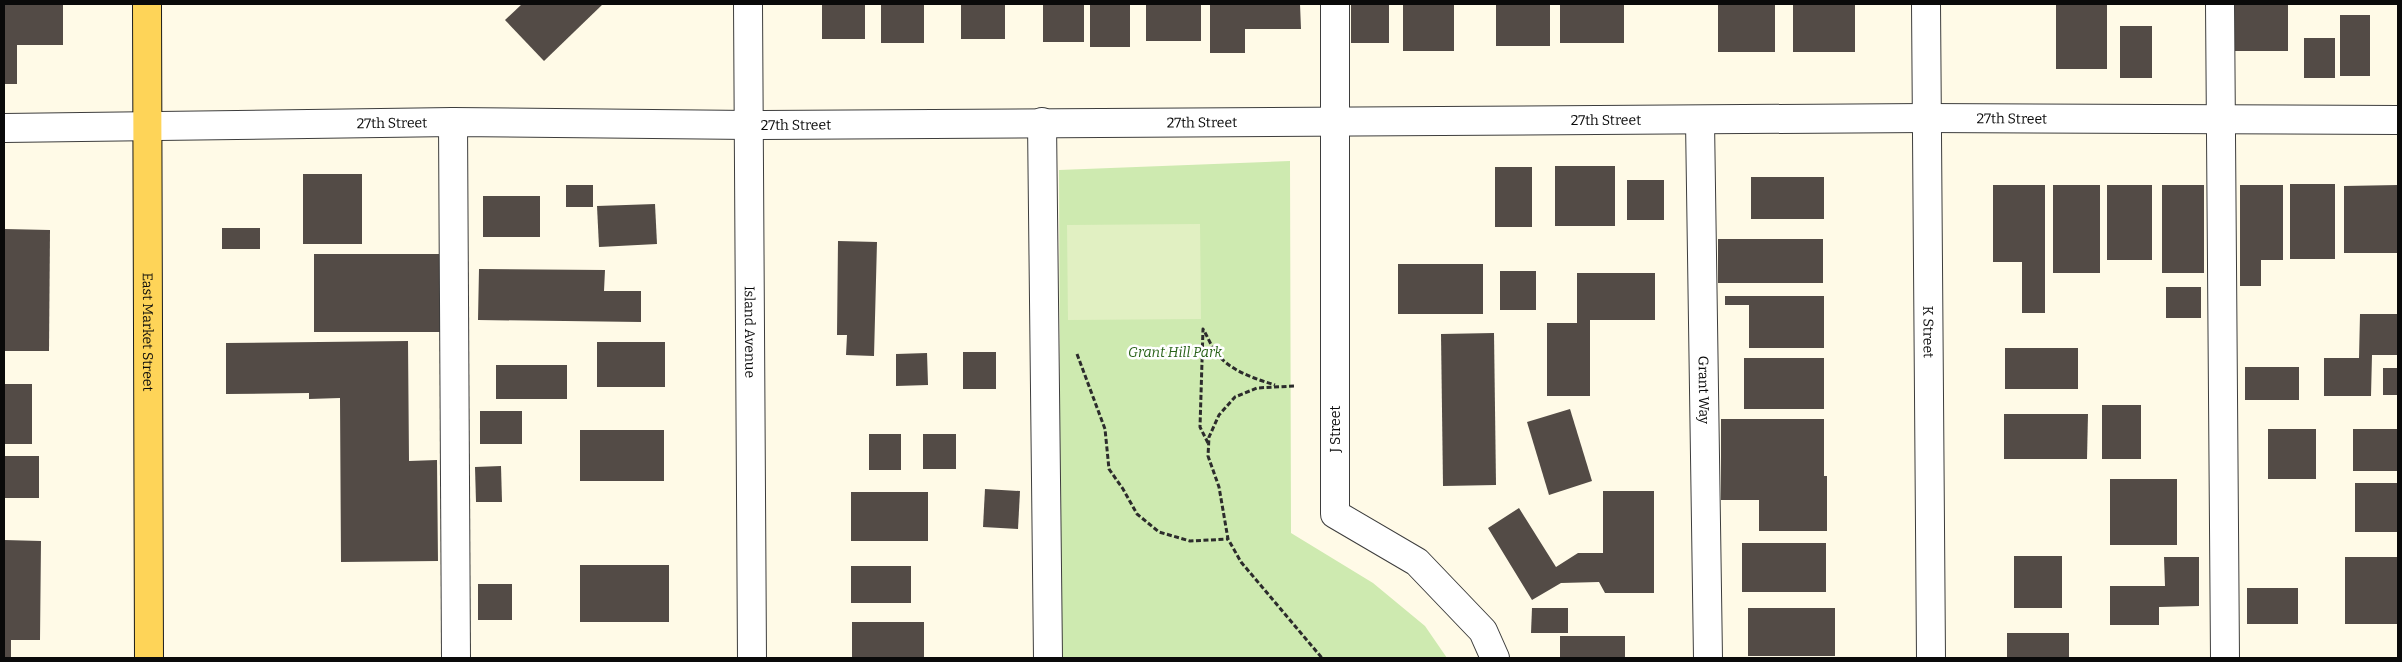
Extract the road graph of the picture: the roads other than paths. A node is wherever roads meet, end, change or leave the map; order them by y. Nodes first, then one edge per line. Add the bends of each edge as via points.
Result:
1 (147, 4) edge
2 (748, 4) edge
3 (1335, 4) edge
4 (1926, 4) edge
5 (2220, 4) edge
6 (1926, 118) junction
7 (2219, 120) junction
8 (2398, 120) edge
9 (1700, 121) junction
10 (453, 122) junction
11 (1042, 122) junction
12 (1334, 123) junction
13 (148, 125) junction
14 (749, 125) junction
15 (4, 128) edge
16 (149, 658) edge
17 (456, 658) edge
18 (752, 658) edge
19 (1048, 658) edge
20 (1495, 658) edge
21 (1708, 658) edge
22 (1931, 658) edge
23 (2226, 658) edge

1 - 13 main road, East Market Street
2 - 14 street, Island Avenue
3 - 12 street
4 - 6 street, K Street
5 - 7 street
6 - 7 street, 27th Street
6 - 9 street, 27th Street
6 - 22 street, K Street
7 - 8 street, 27th Street
7 - 23 street
9 - 12 street, 27th Street
9 - 21 street, Grant Way
10 - 13 street, 27th Street
10 - 14 street, 27th Street
10 - 17 street
11 - 12 street, 27th Street
11 - 14 street, 27th Street
11 - 19 street
12 - 20 street, J Street via 1335,514 1417,562 1483,631
13 - 15 street, 27th Street
13 - 16 main road, East Market Street
14 - 18 street, Island Avenue

